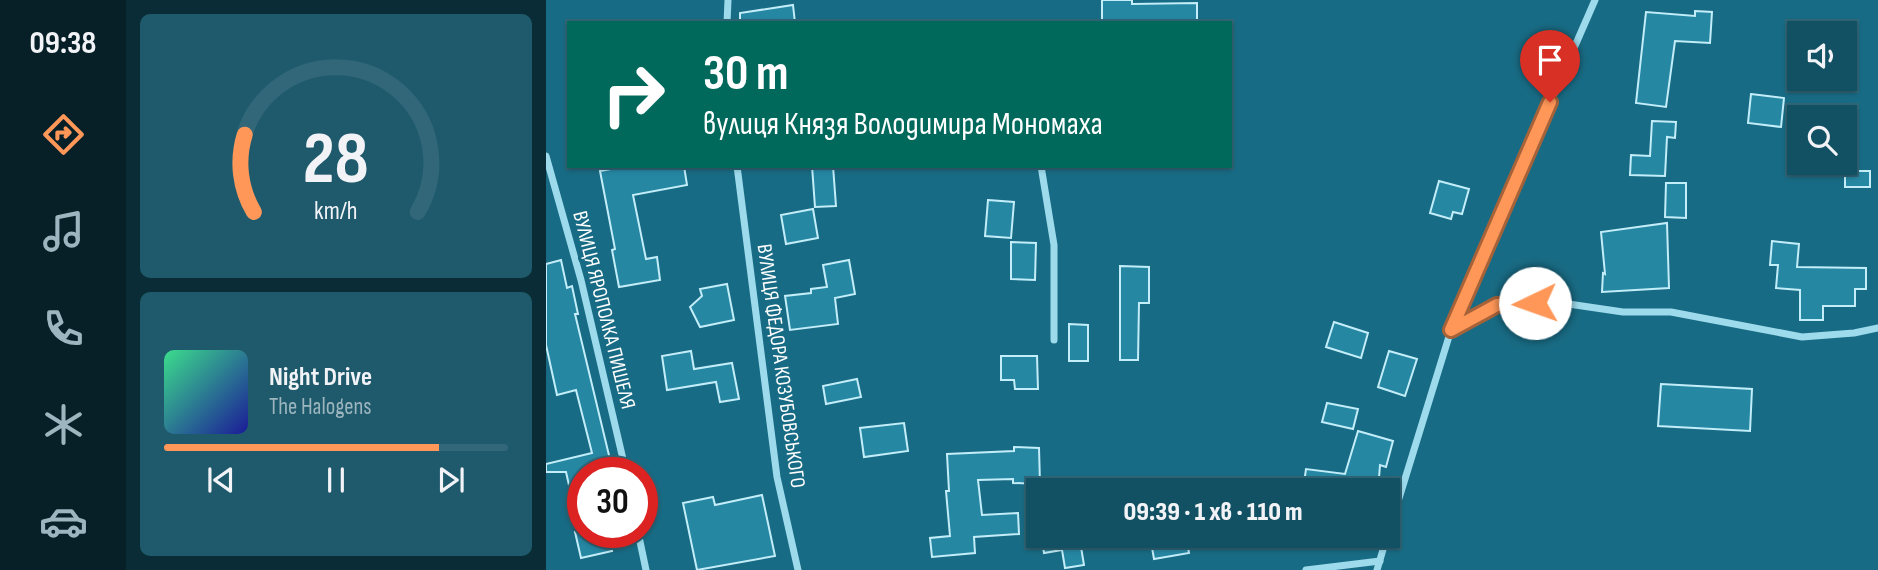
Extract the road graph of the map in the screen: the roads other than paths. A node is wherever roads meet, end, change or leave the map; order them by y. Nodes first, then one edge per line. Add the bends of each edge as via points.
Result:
1 (728, 0) edge
2 (1595, 0) edge
3 (727, 21) edge
4 (546, 156) edge
5 (737, 168) edge
6 (1041, 168) edge
7 (1878, 328) edge
8 (1451, 330) junction
9 (1054, 340) dead end
10 (622, 457) edge
11 (1400, 496) edge
12 (641, 548) edge
13 (1384, 548) edge
14 (1380, 561) junction
15 (646, 570) edge
16 (798, 570) edge
17 (1306, 570) edge
18 (1377, 570) edge

1 - 3 street
2 - 8 street
4 - 10 street, ВУЛИЦЯ ЯРОПОЛКА ПИШЕЛЯ
5 - 16 street, ВУЛИЦЯ ФЕДОРА КОЗУБОВСЬКОГО via 777,477
6 - 9 street via 1054,245
7 - 8 street via 1802,337 1671,312 1623,312 1555,302 1497,305
8 - 11 street
12 - 15 street
13 - 14 street
14 - 17 street
14 - 18 street

